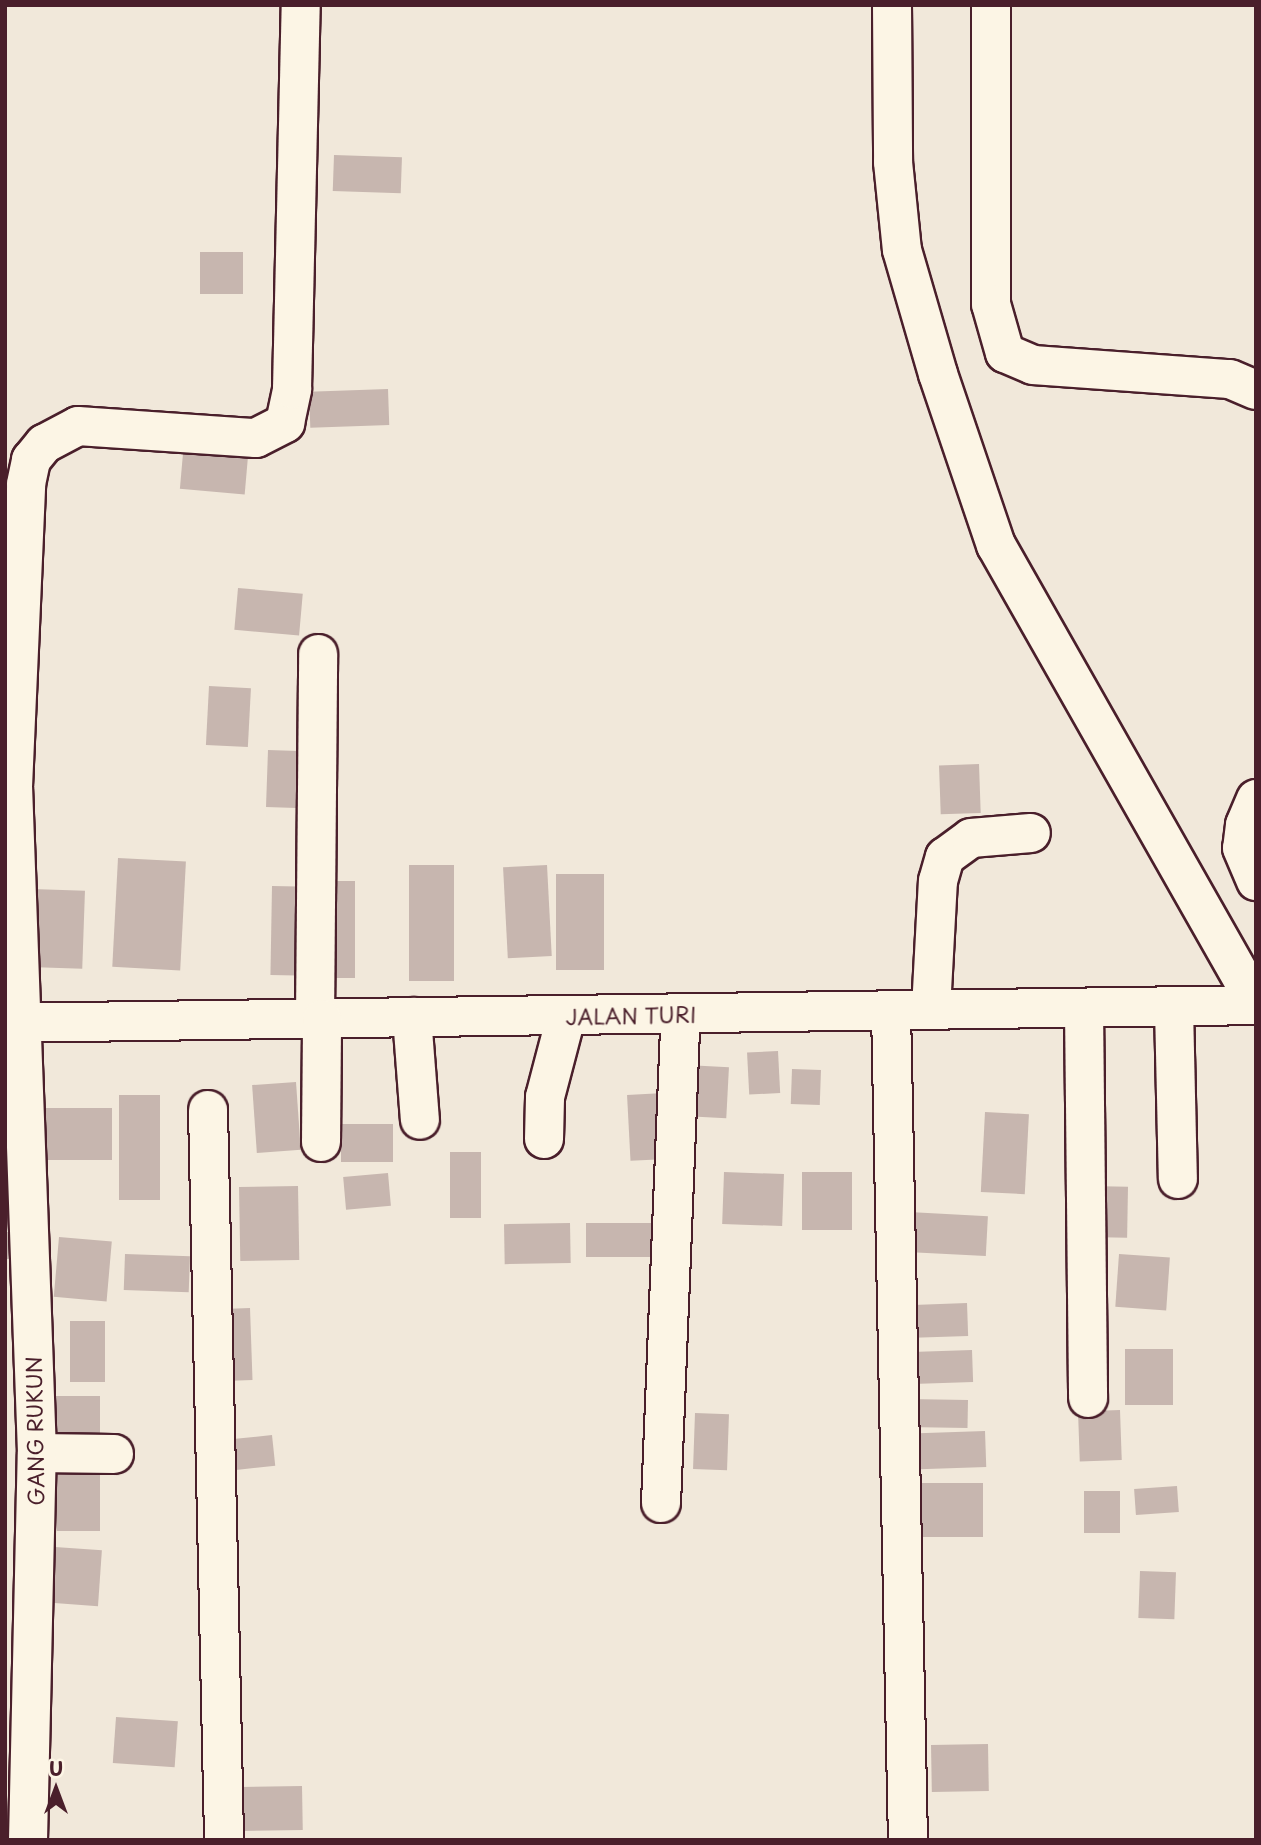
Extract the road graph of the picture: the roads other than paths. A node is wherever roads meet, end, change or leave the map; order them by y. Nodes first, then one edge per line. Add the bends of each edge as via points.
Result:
1 (301, 5) edge
2 (892, 5) edge
3 (991, 5) edge
4 (1256, 390) edge
5 (318, 654) dead end
6 (1256, 799) edge
7 (1031, 833) dead end
8 (1256, 881) edge
9 (1256, 1004) edge
10 (1174, 1008) junction
11 (931, 1009) junction
12 (1084, 1009) junction
13 (891, 1010) junction
14 (681, 1014) junction
15 (412, 1017) junction
16 (566, 1017) junction
17 (318, 1018) junction
18 (14, 1023) edge
19 (208, 1110) dead end
20 (420, 1120) dead end
21 (544, 1139) dead end
22 (321, 1142) dead end
23 (1178, 1180) dead end
24 (1088, 1398) dead end
25 (37, 1453) junction
26 (114, 1454) dead end
27 (662, 1503) dead end
28 (28, 1840) edge
29 (224, 1840) edge
30 (908, 1840) edge

1 - 18 street, GANG RUKUN via 292,389 285,424 256,438 78,426 44,444 31,460 13,748
2 - 9 street via 892,162 902,250 996,544
3 - 4 street via 991,304 1005,353 1033,365 1230,379
5 - 17 street
6 - 8 street via 1242,848
7 - 11 street via 971,838 945,857 938,881
9 - 10 street, JALAN TURI
10 - 12 street, JALAN TURI
10 - 23 street
11 - 12 street, JALAN TURI
11 - 13 street, JALAN TURI
12 - 24 street
13 - 14 street, JALAN TURI
13 - 30 street
14 - 16 street, JALAN TURI
14 - 27 street
15 - 16 street, JALAN TURI
15 - 17 street, JALAN TURI
15 - 20 street
16 - 21 street via 545,1097
17 - 18 street, JALAN TURI
17 - 22 street
18 - 25 street, GANG RUKUN
19 - 29 street
25 - 26 street
25 - 28 street, GANG RUKUN

